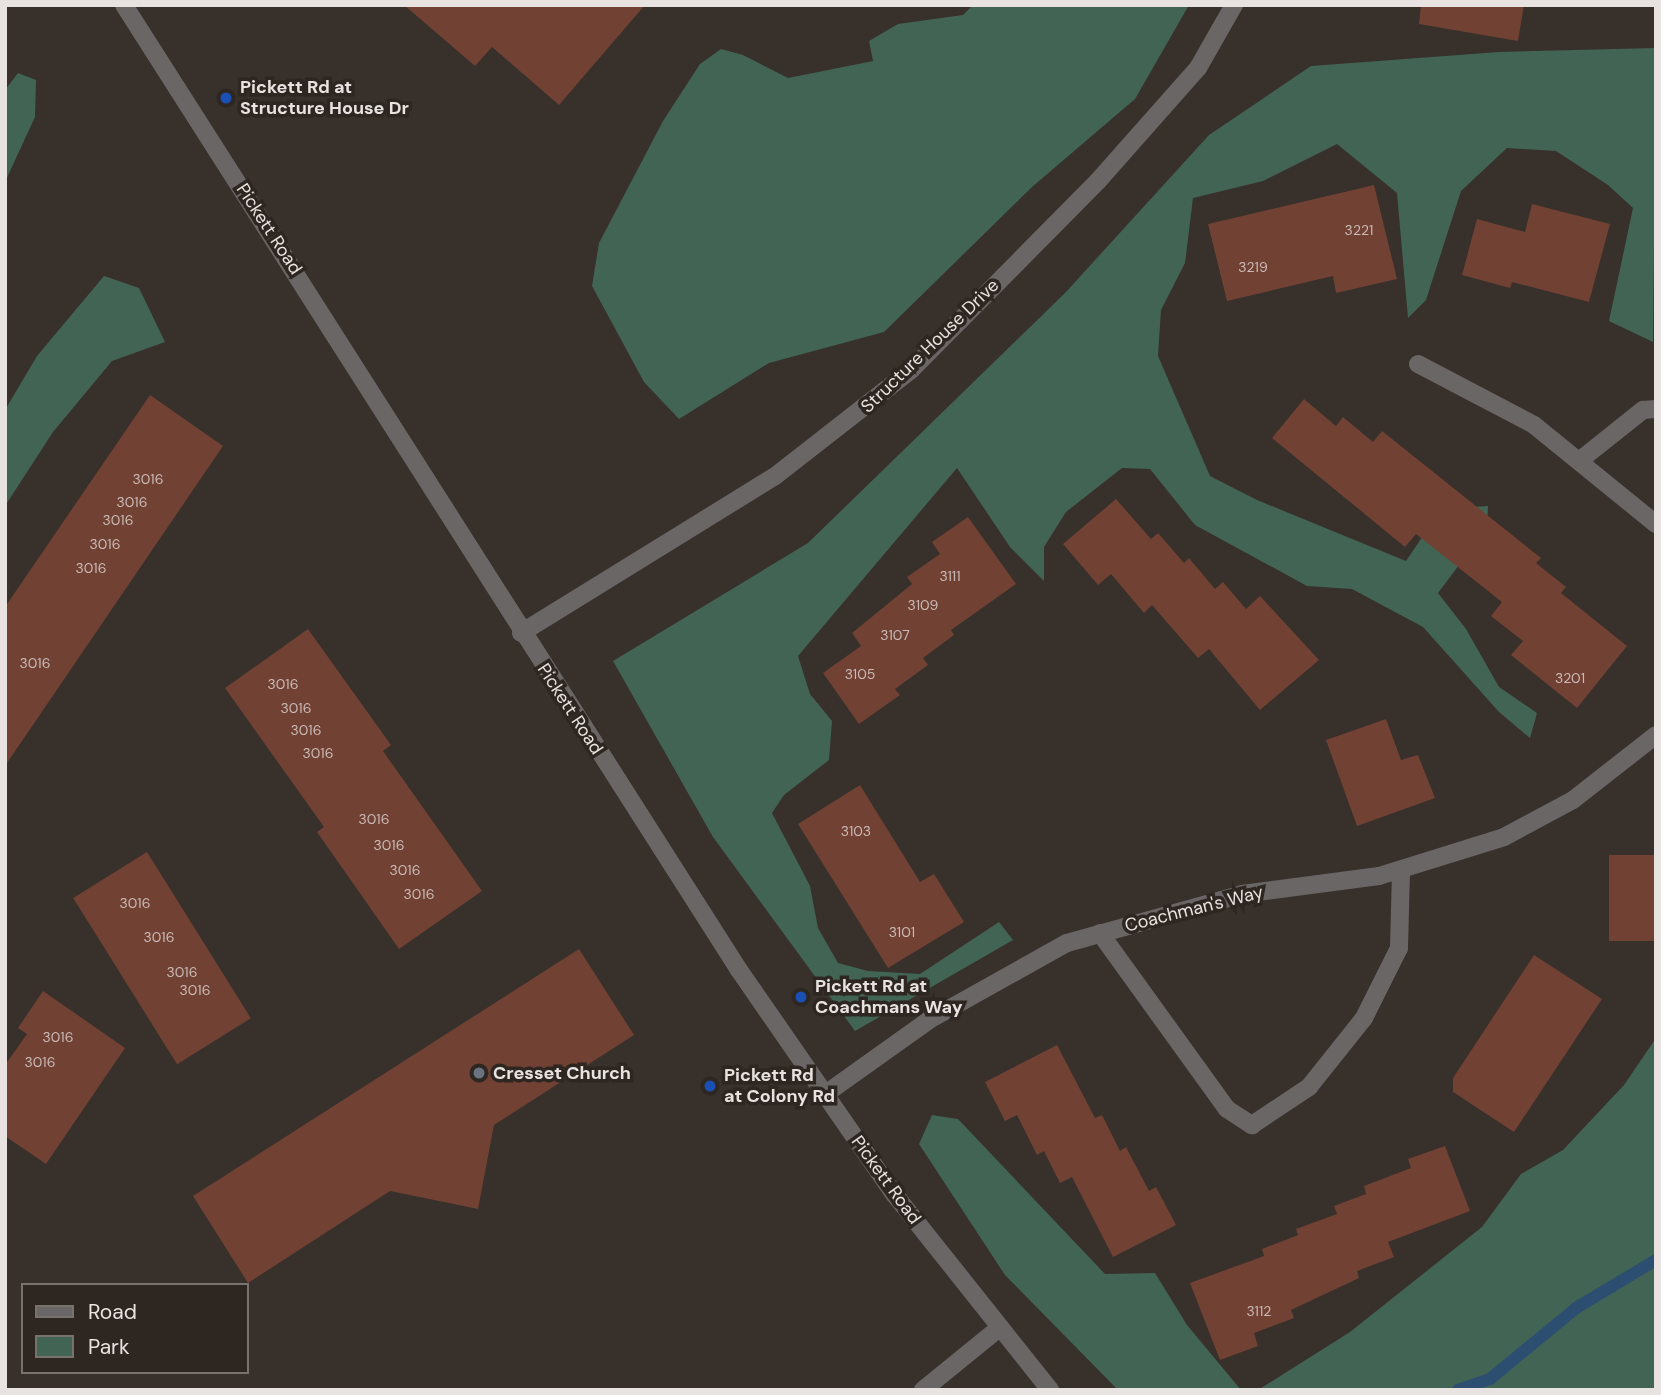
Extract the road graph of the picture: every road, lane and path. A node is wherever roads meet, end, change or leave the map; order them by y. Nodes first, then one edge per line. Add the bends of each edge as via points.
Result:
1 (124, 5) edge
2 (1234, 5) edge
3 (1418, 364) dead end
4 (1656, 409) edge
5 (1579, 461) junction
6 (1656, 524) edge
7 (521, 633) junction
8 (1656, 735) edge
9 (1401, 870) junction
10 (1100, 933) junction
11 (824, 1095) junction
12 (998, 1329) junction
13 (923, 1390) edge
14 (1050, 1390) edge

1 - 7 street, Pickett Road via 322,310
2 - 7 street, Structure House Drive via 1189,79 1098,181 911,370 774,477
3 - 5 street via 1534,425
4 - 5 street via 1643,410
5 - 6 street
7 - 11 street, Pickett Road
8 - 9 street, Coachman's Way via 1573,800 1504,837
9 - 10 street, Coachman's Way via 1242,894
9 - 10 street via 1399,948 1364,1018 1309,1087 1252,1125 1227,1109
10 - 11 street, Coachman's Way via 1067,943 929,1020
11 - 12 street, Pickett Road
12 - 13 street
12 - 14 street, Pickett Road

